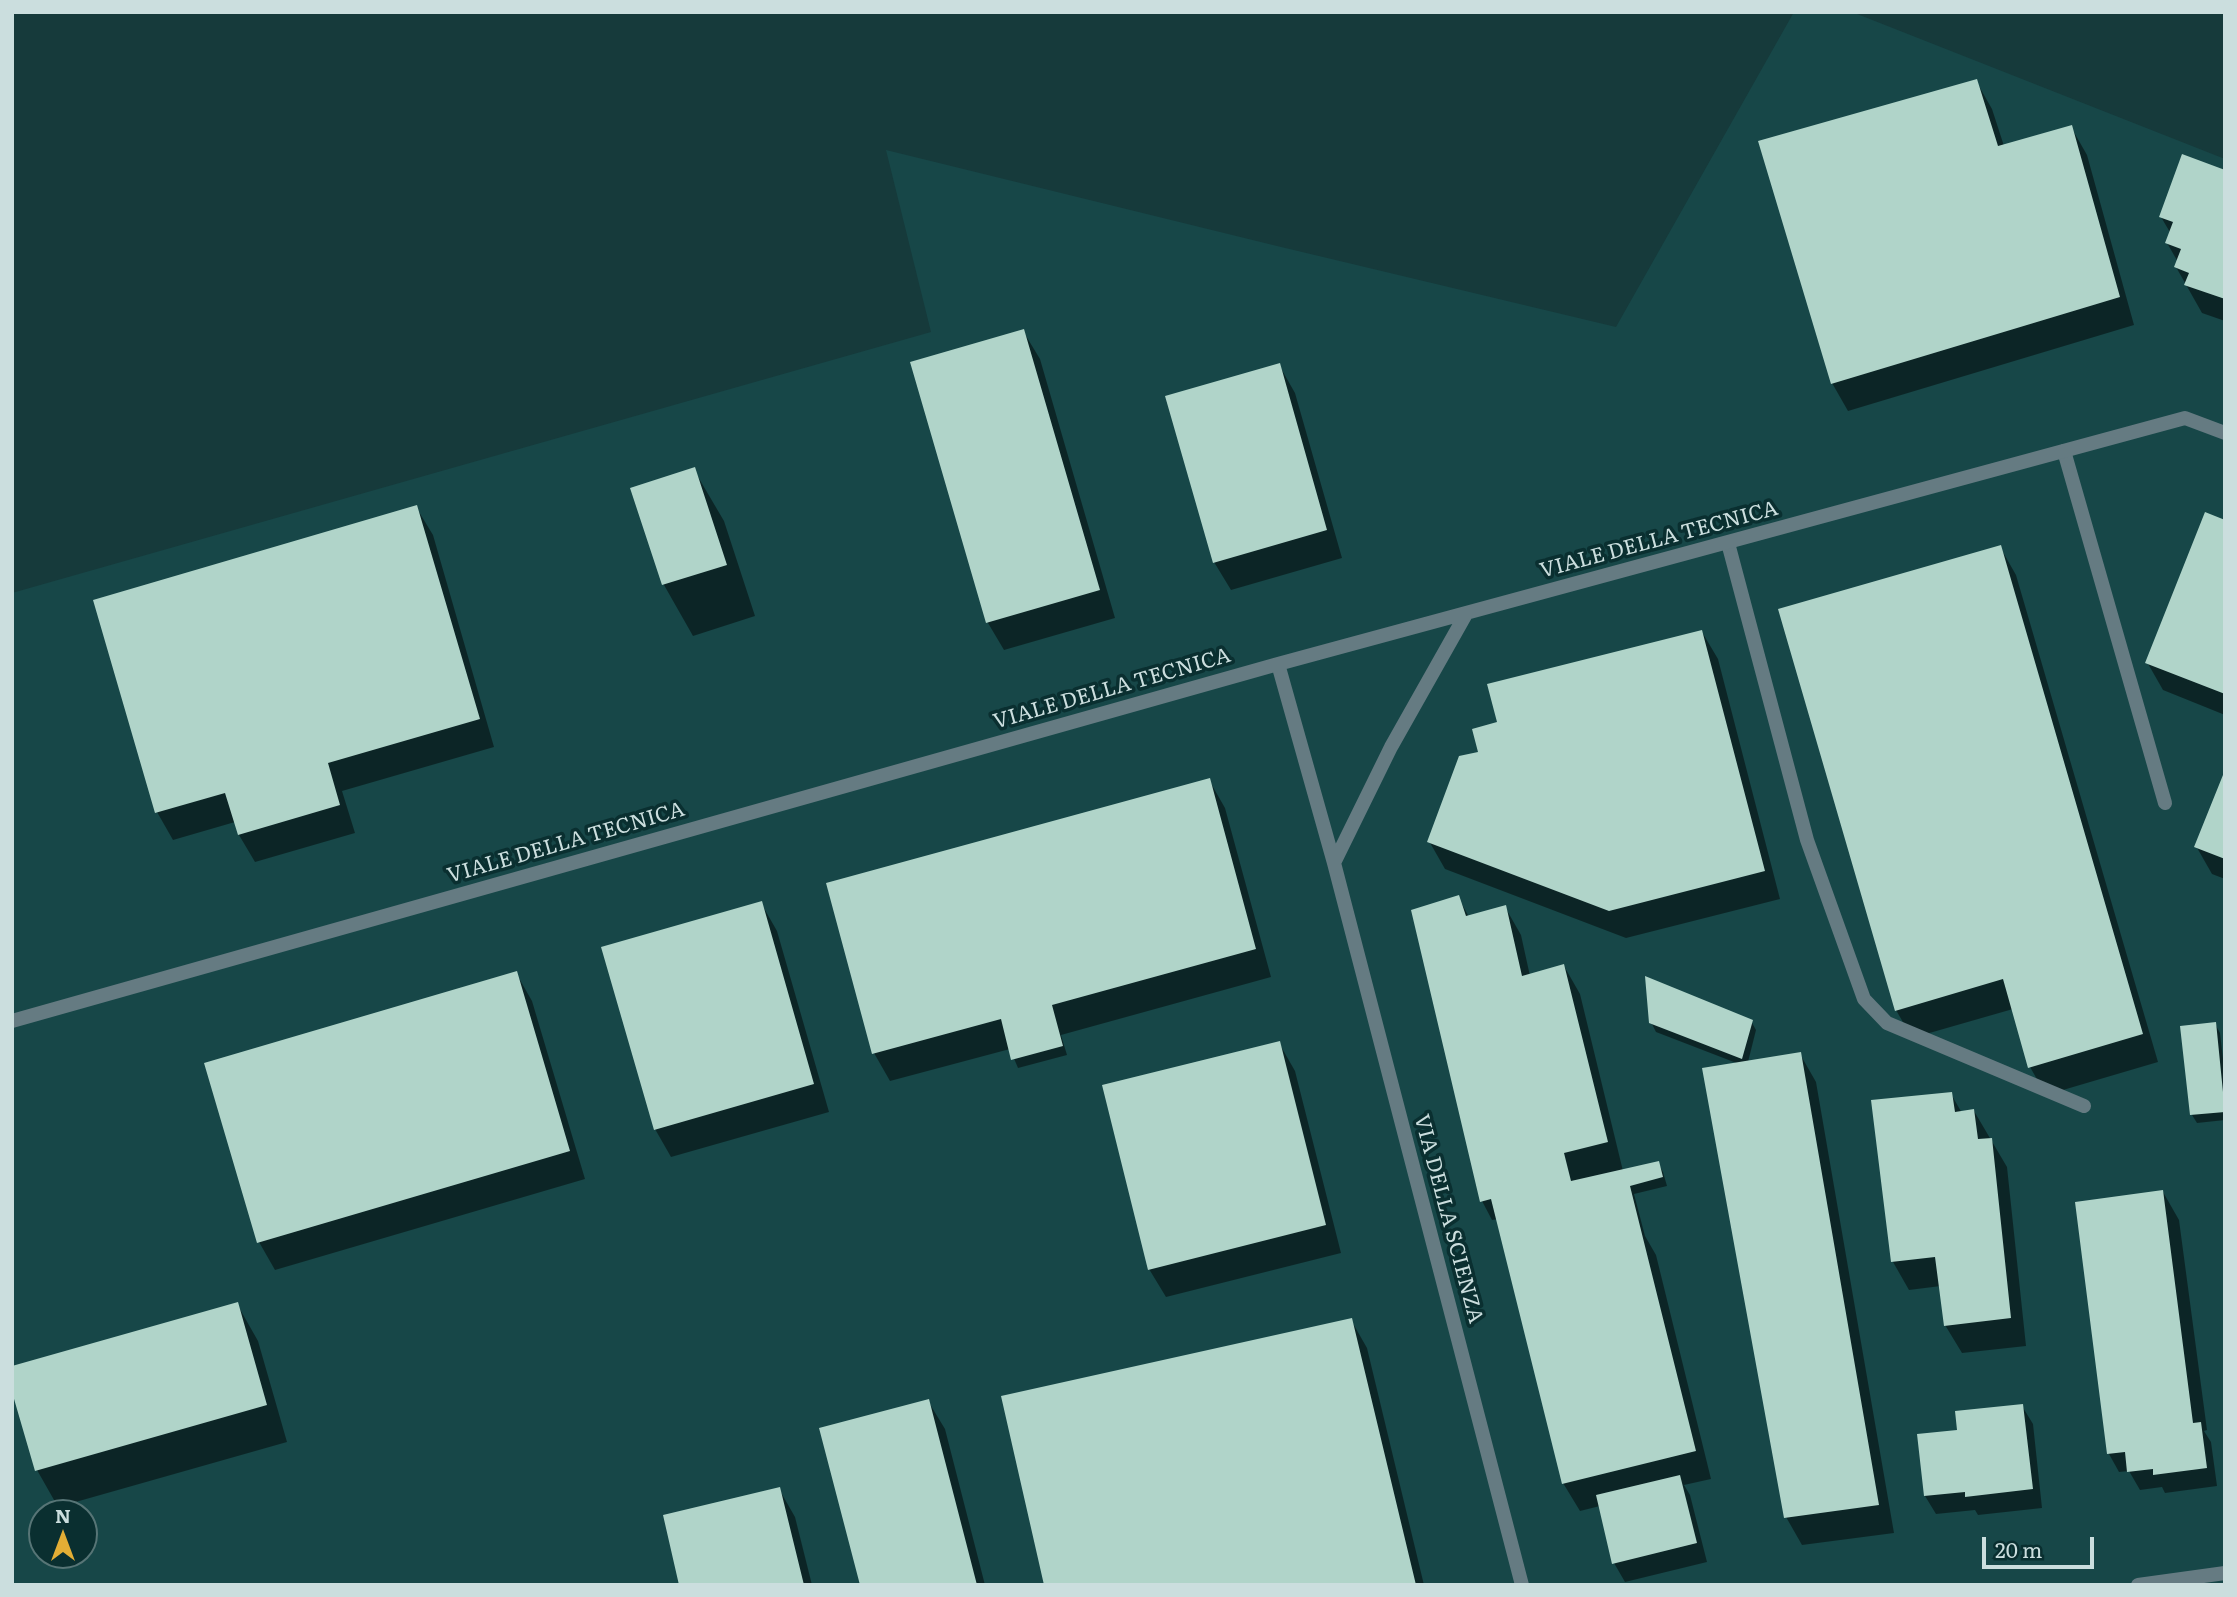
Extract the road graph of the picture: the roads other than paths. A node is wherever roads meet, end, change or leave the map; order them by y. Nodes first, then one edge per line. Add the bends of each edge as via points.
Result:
1 (2225, 433) edge
2 (2064, 451) junction
3 (1728, 543) junction
4 (1466, 614) junction
5 (1278, 664) junction
6 (2165, 803) dead end
7 (1334, 863) junction
8 (12, 1021) edge
9 (2084, 1107) dead end
10 (2225, 1573) edge
11 (1522, 1585) edge
12 (2138, 1585) edge

1 - 2 street, VIALE DELLA TECNICA via 2185,418
2 - 3 street, VIALE DELLA TECNICA
2 - 6 street
3 - 4 street, VIALE DELLA TECNICA
3 - 9 street via 1807,840 1864,999 1887,1023
4 - 5 street, VIALE DELLA TECNICA
4 - 7 street via 1391,747
5 - 7 street, VIA DELLA SCIENZA
5 - 8 street, VIALE DELLA TECNICA
7 - 11 street, VIA DELLA SCIENZA
10 - 12 street

